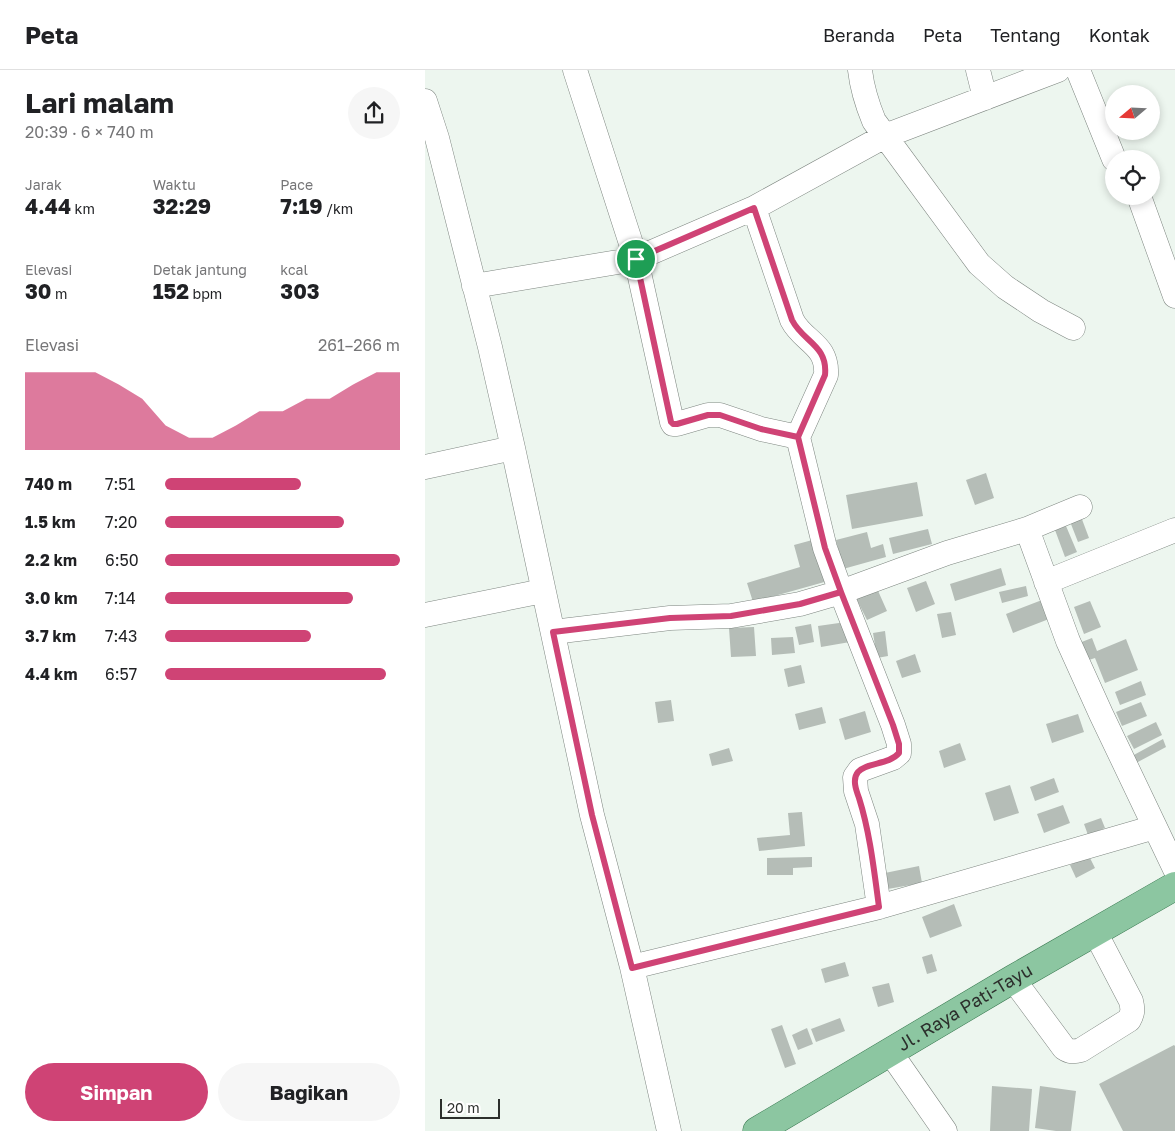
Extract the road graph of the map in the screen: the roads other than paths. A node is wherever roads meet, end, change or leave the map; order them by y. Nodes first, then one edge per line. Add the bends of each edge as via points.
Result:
1 (575, 70) edge
2 (860, 70) edge
3 (978, 70) edge
4 (1058, 70) edge
5 (1078, 70) edge
6 (985, 98) junction
7 (425, 100) edge
8 (885, 136) junction
9 (1111, 150) edge
10 (1142, 205) edge
11 (754, 208) junction
12 (636, 259) junction
13 (475, 286) junction
14 (1175, 296) edge
15 (1073, 328) dead end
16 (798, 437) junction
17 (513, 448) junction
18 (425, 467) edge
19 (1080, 507) dead end
20 (1027, 529) junction
21 (1175, 530) edge
22 (1046, 582) junction
23 (543, 591) junction
24 (841, 592) junction
25 (425, 615) edge
26 (553, 632) junction
27 (1155, 827) junction
28 (1175, 868) edge
29 (1175, 886) edge
30 (879, 907) junction
31 (1095, 932) junction
32 (632, 968) junction
33 (1013, 979) junction
34 (890, 1052) junction
35 (669, 1131) edge
36 (757, 1131) edge
37 (945, 1131) edge

1 - 12 street
2 - 8 street via 866,103
3 - 6 street
4 - 6 street
5 - 9 street
6 - 8 street
7 - 13 street
8 - 11 street
8 - 15 street via 979,264 1005,287
10 - 14 street
11 - 12 street
11 - 16 street via 792,320 817,347 826,369
12 - 13 street
12 - 16 street via 671,422 677,424 720,415
13 - 17 street
16 - 24 street via 825,548
17 - 18 street
17 - 23 street
19 - 20 street
20 - 22 street
20 - 24 street via 947,553
21 - 22 street
22 - 27 street via 1068,641
23 - 25 street
23 - 26 street
24 - 26 street via 800,604 731,616 670,618
24 - 30 street via 899,744 899,753 893,758 860,770 855,777 867,824
26 - 32 street via 592,815
27 - 28 street
27 - 30 street
29 - 31 main road, Jl. Raya Pati-Tayu
30 - 32 street
31 - 33 main road, Jl. Raya Pati-Tayu
31 - 33 street via 1133,1010 1129,1020 1081,1050 1074,1052 1064,1048
32 - 35 street
33 - 34 main road, Jl. Raya Pati-Tayu
34 - 36 main road, Jl. Raya Pati-Tayu
34 - 37 street

